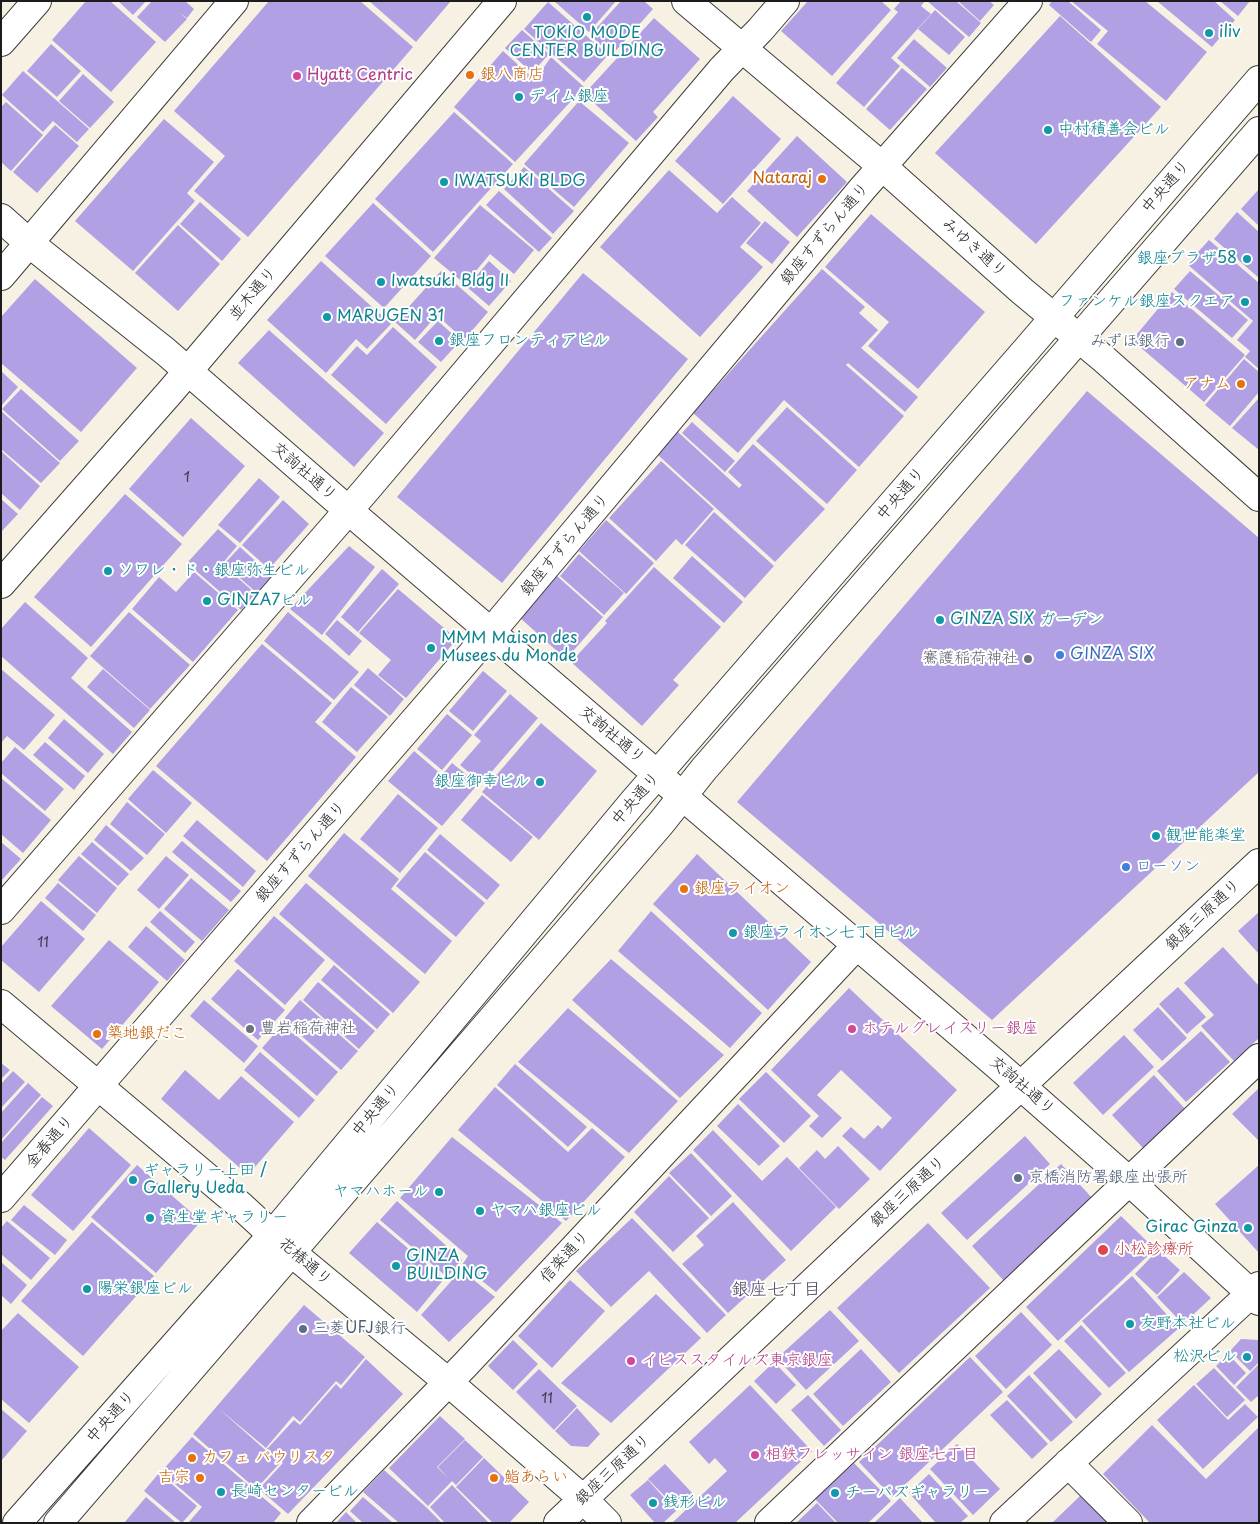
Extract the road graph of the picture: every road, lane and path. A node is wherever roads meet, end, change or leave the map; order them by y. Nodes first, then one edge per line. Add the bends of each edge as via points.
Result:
1 (37, 1) edge
2 (234, 1) edge
3 (502, 1) edge
4 (686, 1) edge
5 (785, 1) edge
6 (1028, 1) edge
7 (1, 42) edge
8 (741, 49) junction
9 (1259, 80) edge
10 (1259, 131) edge
11 (883, 167) junction
12 (1, 218) edge
13 (29, 243) junction
14 (1, 276) edge
15 (1054, 318) junction
16 (1078, 338) junction
17 (188, 371) junction
18 (1259, 497) edge
19 (348, 510) junction
20 (1, 584) edge
21 (492, 632) junction
22 (658, 773) junction
23 (682, 795) junction
24 (1259, 863) edge
25 (1, 910) edge
26 (857, 945) junction
27 (1, 1004) edge
28 (1259, 1058) edge
29 (99, 1086) junction
30 (1020, 1086) junction
31 (1129, 1181) junction
32 (1, 1198) edge
33 (283, 1244) junction
34 (1256, 1294) edge
35 (448, 1382) junction
36 (1068, 1463) junction
37 (583, 1499) junction
38 (17, 1523) edge
39 (58, 1523) edge
40 (311, 1523) edge
41 (558, 1523) edge
42 (607, 1523) edge
43 (769, 1523) edge
44 (1004, 1523) edge
45 (1128, 1523) edge

1 - 7 main road
2 - 13 main road
3 - 17 main road, 並木通り
4 - 8 main road, みゆき通り
5 - 8 main road
6 - 11 main road, 銀座すずらん通り
8 - 11 main road, みゆき通り
8 - 19 main road
9 - 15 main road, 中央通り
10 - 16 main road, 中央通り
11 - 15 main road, みゆき通り
11 - 21 main road, 銀座すずらん通り
12 - 13 main road, 交詢社通り
13 - 14 main road
13 - 17 main road, 交詢社通り
15 - 16 main road, みゆき通り
15 - 22 main road, 中央通り
16 - 18 main road, みゆき通り
16 - 23 main road, 中央通り
17 - 19 main road, 交詢社通り
17 - 20 main road, 並木通り
19 - 21 main road, 交詢社通り
19 - 25 main road
21 - 22 main road, 交詢社通り
21 - 29 main road, 銀座すずらん通り
22 - 23 main road, 交詢社通り
22 - 33 main road, 中央通り
23 - 26 main road, 交詢社通り
23 - 33 main road, 中央通り
24 - 30 main road, 銀座三原通り
26 - 30 main road, 交詢社通り
26 - 35 main road, 信楽通り
27 - 29 main road, 花椿通り
28 - 31 main road
29 - 32 main road, 金春通り
29 - 33 main road, 花椿通り
30 - 31 main road, 交詢社通り
30 - 37 main road, 銀座三原通り
31 - 34 main road, 交詢社通り
31 - 43 main road
33 - 35 main road, 花椿通り
33 - 38 main road, 中央通り
33 - 39 main road, 中央通り
34 - 36 main road
35 - 37 main road, 花椿通り
35 - 40 main road, 信楽通り
36 - 44 main road
36 - 45 main road
37 - 41 main road, 銀座三原通り
37 - 42 main road, 花椿通り

